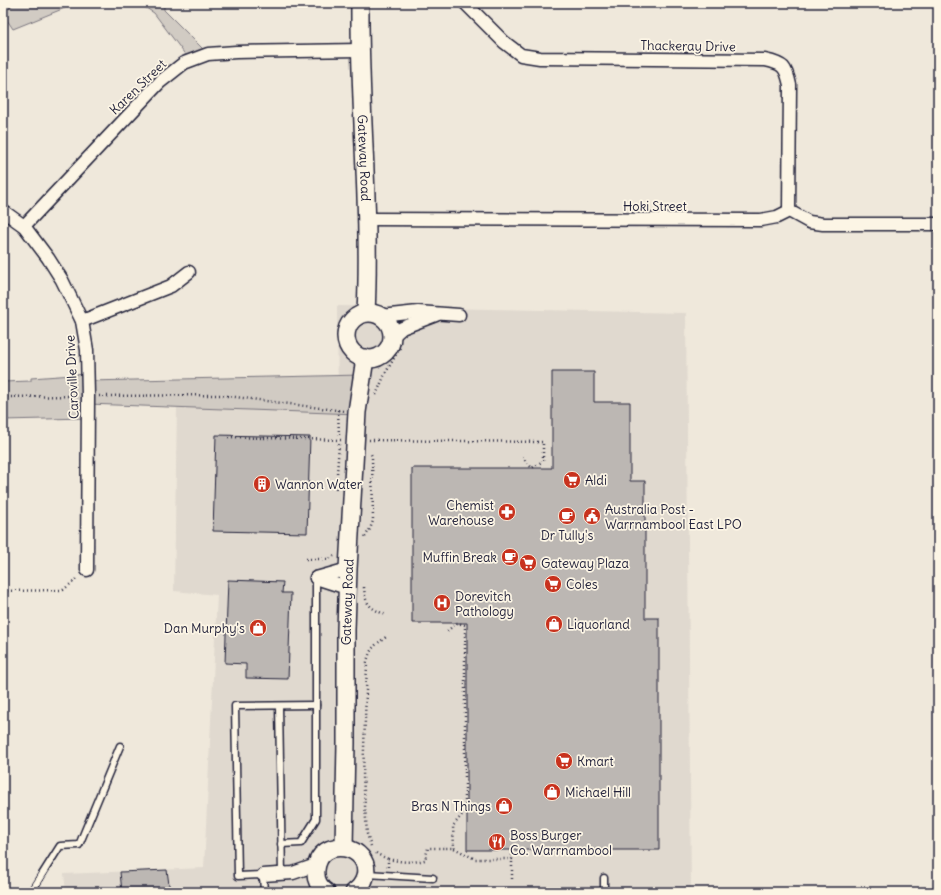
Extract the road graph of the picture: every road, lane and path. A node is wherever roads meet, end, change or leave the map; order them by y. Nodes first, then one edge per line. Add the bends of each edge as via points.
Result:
1 (360, 3) edge
2 (465, 3) edge
3 (360, 50) junction
4 (3, 211) edge
5 (789, 211) junction
6 (367, 219) junction
7 (938, 224) edge
8 (24, 226) junction
9 (189, 272) dead end
10 (440, 313) junction
11 (373, 315) junction
12 (459, 315) dead end
13 (82, 321) junction
14 (397, 333) junction
15 (365, 358) junction
16 (88, 396) junction
17 (3, 397) edge
18 (374, 401) dead end
19 (338, 410) junction
20 (357, 412) junction
21 (228, 437) dead end
22 (353, 440) junction
23 (522, 458) dead end
24 (337, 494) dead end
25 (645, 509) dead end
26 (671, 509) dead end
27 (362, 541) dead end
28 (337, 553) dead end
29 (306, 559) dead end
30 (348, 569) junction
31 (87, 570) joint
32 (316, 578) junction
33 (364, 584) dead end
34 (347, 588) junction
35 (3, 591) edge
36 (386, 615) dead end
37 (447, 631) dead end
38 (386, 637) dead end
39 (316, 705) junction
40 (279, 706) junction
41 (120, 746) dead end
42 (281, 844) junction
43 (344, 847) junction
44 (454, 848) junction
45 (512, 850) dead end
46 (388, 859) junction
47 (512, 859) junction
48 (316, 865) junction
49 (288, 874) junction
50 (366, 874) junction
51 (263, 875) junction
52 (388, 875) junction
53 (433, 878) dead end
54 (604, 878) dead end
55 (512, 879) dead end
56 (322, 887) edge
57 (357, 891) edge
58 (31, 892) edge
59 (264, 892) edge
60 (386, 892) edge
61 (423, 892) edge
62 (604, 892) edge

1 - 3 street, Gateway Road
2 - 5 street, Thackeray Drive via 504,42 521,55 540,58 765,60 778,63 787,72 790,85
3 - 6 street, Gateway Road
3 - 8 street, Karen Street via 208,54 184,63 160,82
4 - 8 street, Caroville Drive
5 - 6 street, Hoki Street via 761,220
5 - 7 street via 809,222 823,224
6 - 11 street, Gateway Road via 368,276
8 - 13 street, Caroville Drive via 62,280
9 - 13 street via 171,286
10 - 11 street
10 - 12 street
10 - 14 street
11 - 14 street
11 - 15 street via 354,318 347,329 349,348
13 - 16 street, Caroville Drive via 87,350
14 - 15 street via 381,355
14 - 18 path via 408,335 385,374
15 - 20 street, Gateway Road
16 - 17 path
16 - 19 path via 220,395
16 - 31 street, Caroville Drive
19 - 20 path
19 - 22 path
20 - 22 street, Gateway Road
21 - 22 path
22 - 23 path via 544,442 543,461 532,468
22 - 24 path via 336,483
22 - 27 path via 367,446 372,456 373,521
22 - 30 street, Gateway Road
25 - 26 path
28 - 29 path via 329,559
30 - 32 street
30 - 34 street, Gateway Road
31 - 35 path via 63,590
32 - 34 street
32 - 39 lane
33 - 36 path via 364,599 374,610
34 - 43 street, Gateway Road
37 - 44 path via 457,623 465,625 465,811 453,826
38 - 46 path via 372,647 367,662 363,777 367,834 372,848
39 - 40 lane
39 - 42 lane via 316,819 301,843
40 - 42 lane
40 - 51 lane via 235,706 238,876
41 - 58 lane via 79,845 60,846
42 - 49 lane
43 - 48 street via 327,851
43 - 50 street via 351,849 362,859
44 - 46 path via 428,848 425,860 418,862
44 - 47 path via 475,859
45 - 47 path
46 - 52 path
47 - 55 path
48 - 49 street
48 - 56 street via 316,874
49 - 51 street
49 - 56 street
50 - 52 lane
50 - 57 street
51 - 59 lane
52 - 53 lane
52 - 60 path
54 - 62 lane
60 - 61 path

